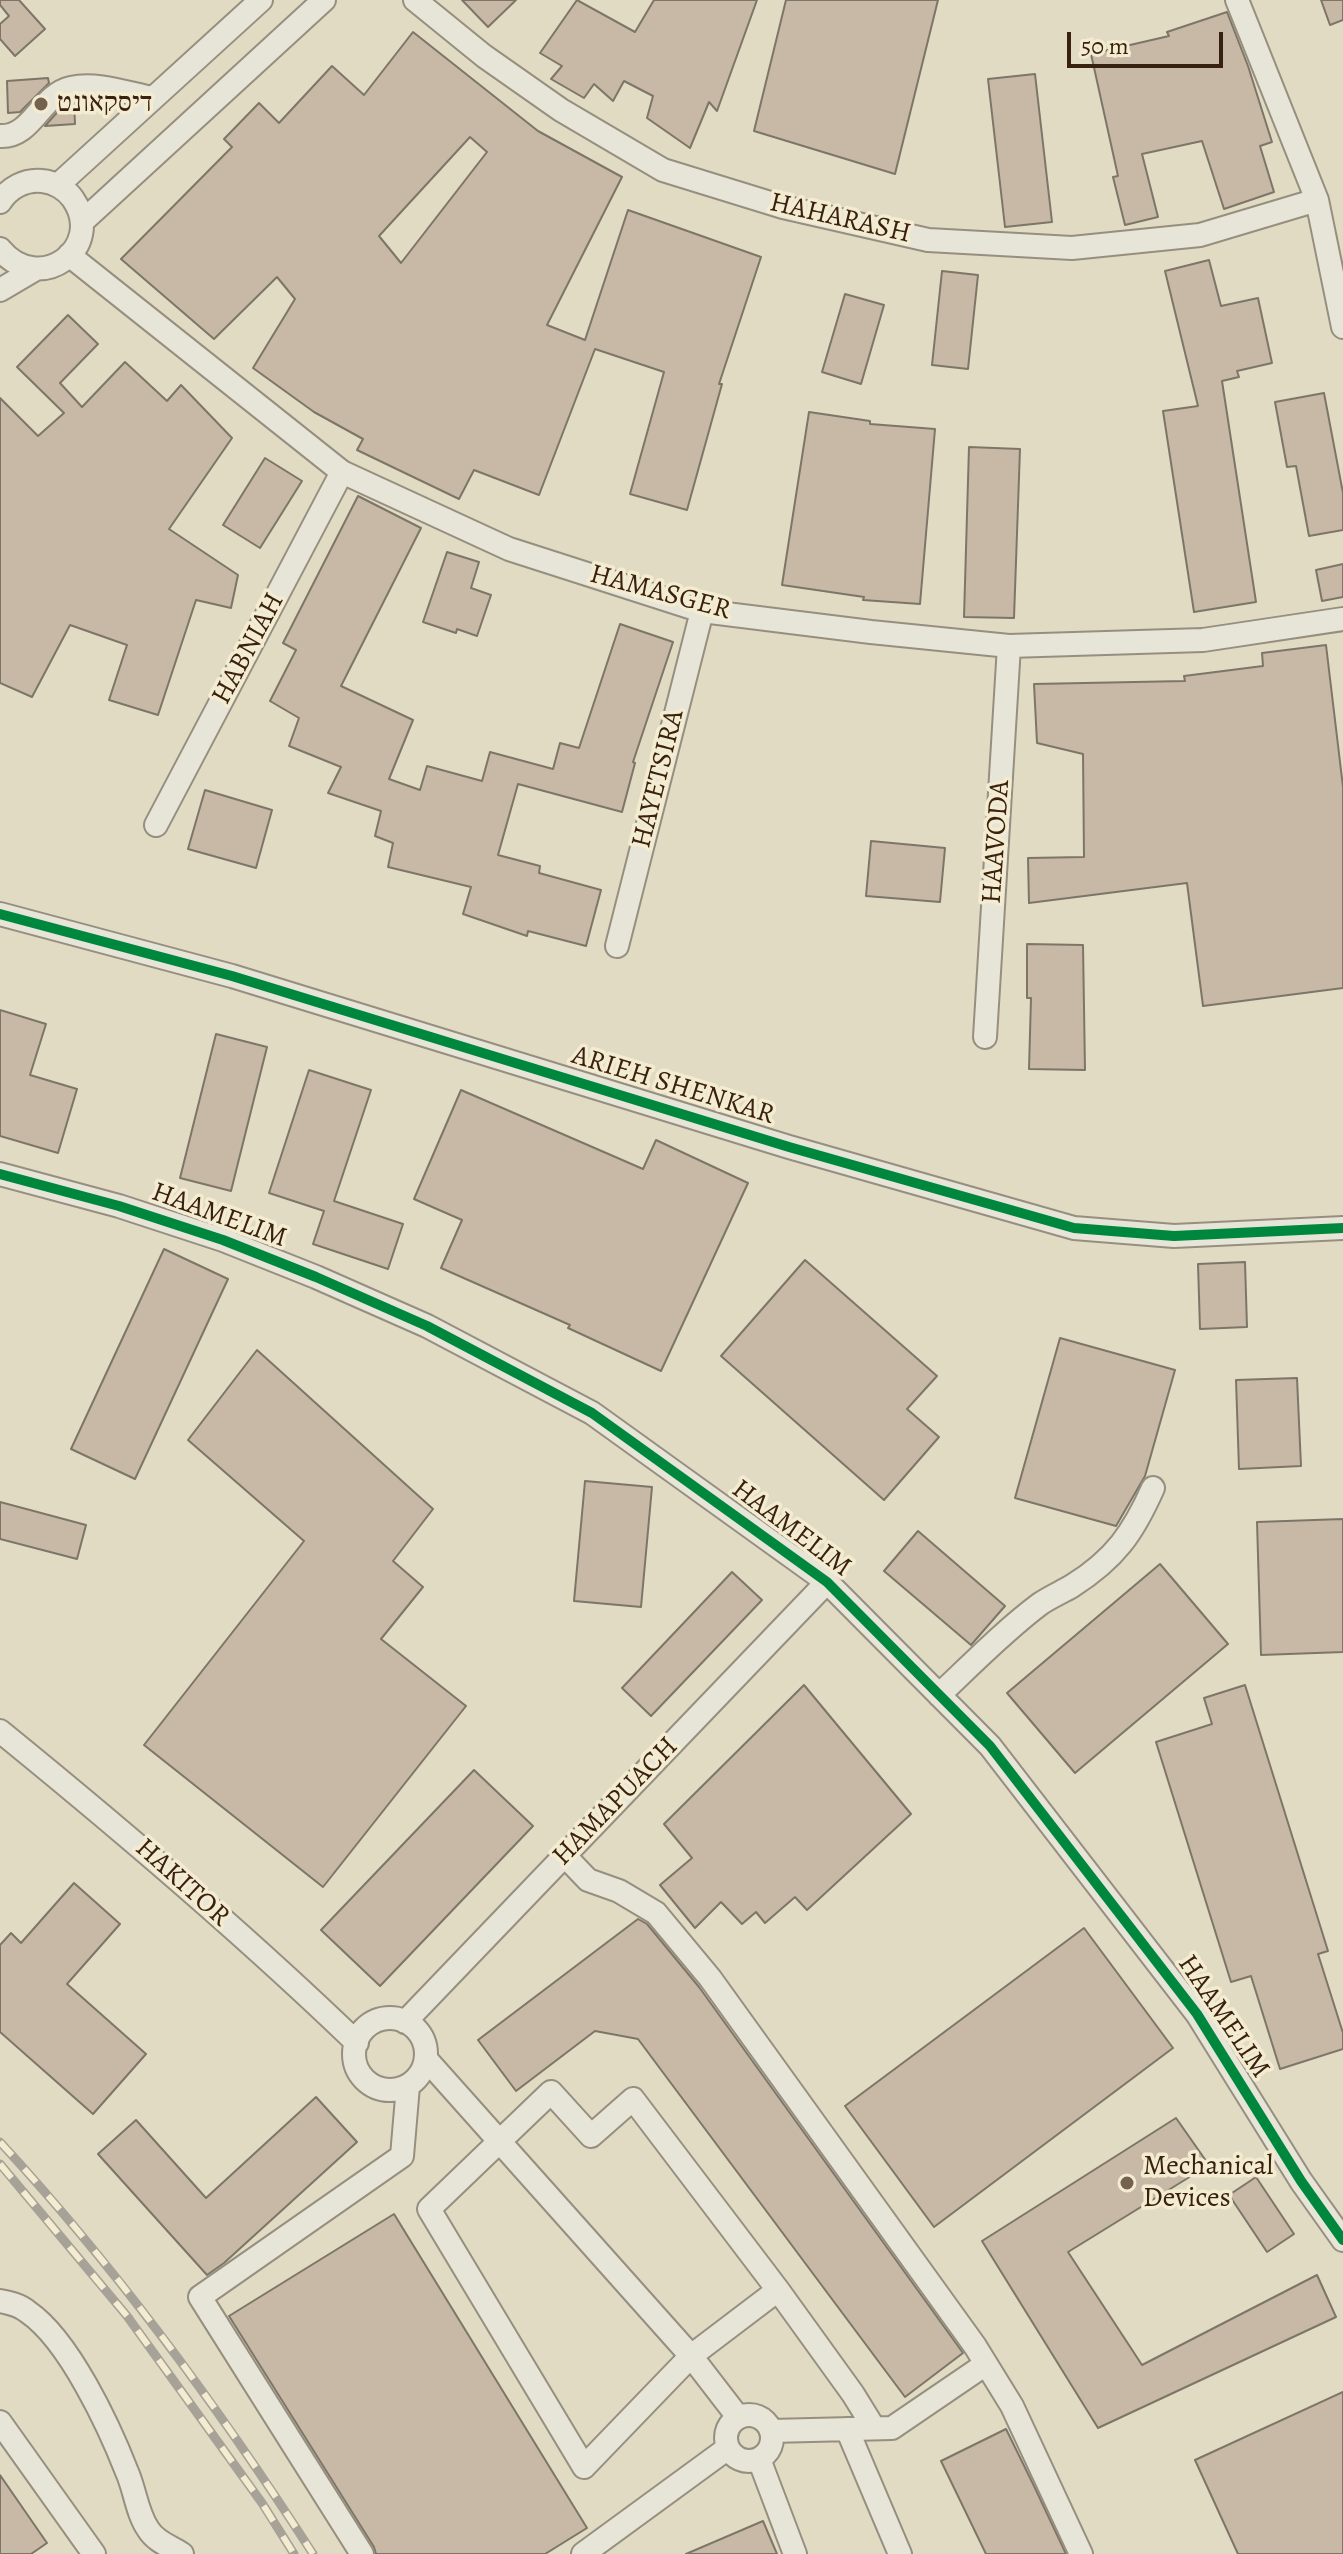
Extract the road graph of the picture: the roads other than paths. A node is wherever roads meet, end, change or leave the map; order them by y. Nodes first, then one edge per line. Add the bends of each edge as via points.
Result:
1 (261, 0) edge
2 (324, 0) edge
3 (415, 0) edge
4 (1237, 0) edge
5 (152, 98) junction
6 (0, 136) edge
7 (58, 185) junction
8 (1, 195) edge
9 (1317, 200) junction
10 (82, 222) junction
11 (0, 249) edge
12 (69, 255) junction
13 (34, 270) junction
14 (0, 290) edge
15 (1343, 327) edge
16 (342, 472) junction
17 (702, 611) junction
18 (1343, 619) edge
19 (1009, 646) junction
20 (156, 825) dead end
21 (0, 914) edge
22 (617, 946) dead end
23 (985, 1037) dead end
24 (0, 1174) edge
25 (1343, 1228) edge
26 (1153, 1488) dead end
27 (827, 1582) junction
28 (939, 1695) junction
29 (0, 1731) edge
30 (565, 1856) junction
31 (405, 2022) junction
32 (357, 2043) junction
33 (426, 2059) junction
34 (408, 2086) junction
35 (498, 2140) junction
36 (1334, 2218) edge
37 (1343, 2240) edge
38 (778, 2290) junction
39 (0, 2301) edge
40 (691, 2356) junction
41 (986, 2364) junction
42 (738, 2417) junction
43 (0, 2422) edge
44 (874, 2428) junction
45 (847, 2429) junction
46 (771, 2431) junction
47 (728, 2448) junction
48 (759, 2459) junction
49 (94, 2554) edge
50 (182, 2554) edge
51 (362, 2554) edge
52 (583, 2554) edge
53 (795, 2554) edge
54 (900, 2554) edge
55 (1081, 2554) edge

1 - 5 street
2 - 10 street
3 - 9 street, HAHARASH via 561,110 663,170 783,207 928,240 1072,248 1200,235
4 - 9 street
5 - 6 street via 86,85 67,88 50,97 26,127
5 - 7 street
7 - 8 street via 29,181
7 - 10 street via 78,207
9 - 15 street
10 - 12 street
11 - 13 street via 20,267
12 - 13 street via 49,268
12 - 16 street, HAMASGER
13 - 14 street
16 - 17 street, HAMASGER via 509,549
16 - 20 street, HABNIAH
17 - 19 street, HAMASGER
17 - 22 street, HAYETSIRA
18 - 19 street, HAMASGER via 1203,640
19 - 23 street, HAAVODA
21 - 25 street, ARIEH SHENKAR via 232,976 789,1147 1074,1228 1174,1236
24 - 27 street, HAAMELIM via 223,1240 427,1326 592,1413
26 - 28 street via 1116,1552 1043,1602
27 - 28 street, HAAMELIM
27 - 30 street, HAMAPUACH
28 - 36 street, HAAMELIM via 990,1746 1197,2014
29 - 32 street, HAKITOR via 139,1843
30 - 31 street, HAMAPUACH
30 - 41 street via 588,1880 656,1913 710,1978
31 - 32 street via 394,2018 371,2024
31 - 33 street via 422,2037
32 - 34 street via 354,2055 372,2086
33 - 34 street
33 - 35 street
34 - 51 street via 402,2156 200,2297
35 - 38 street via 551,2092 591,2136 633,2099
35 - 40 street
35 - 40 street via 429,2209 584,2467
36 - 37 street, HAAMELIM
38 - 40 street
38 - 44 street
39 - 50 street via 31,2314 58,2344 104,2420 149,2531
40 - 42 street
41 - 44 street via 892,2428
41 - 55 street via 1012,2406
42 - 46 street via 761,2418
42 - 47 street via 728,2427
43 - 49 street
44 - 45 street
45 - 46 street
45 - 54 street
46 - 48 street via 769,2449
47 - 48 street via 738,2459
47 - 52 street
48 - 53 street

